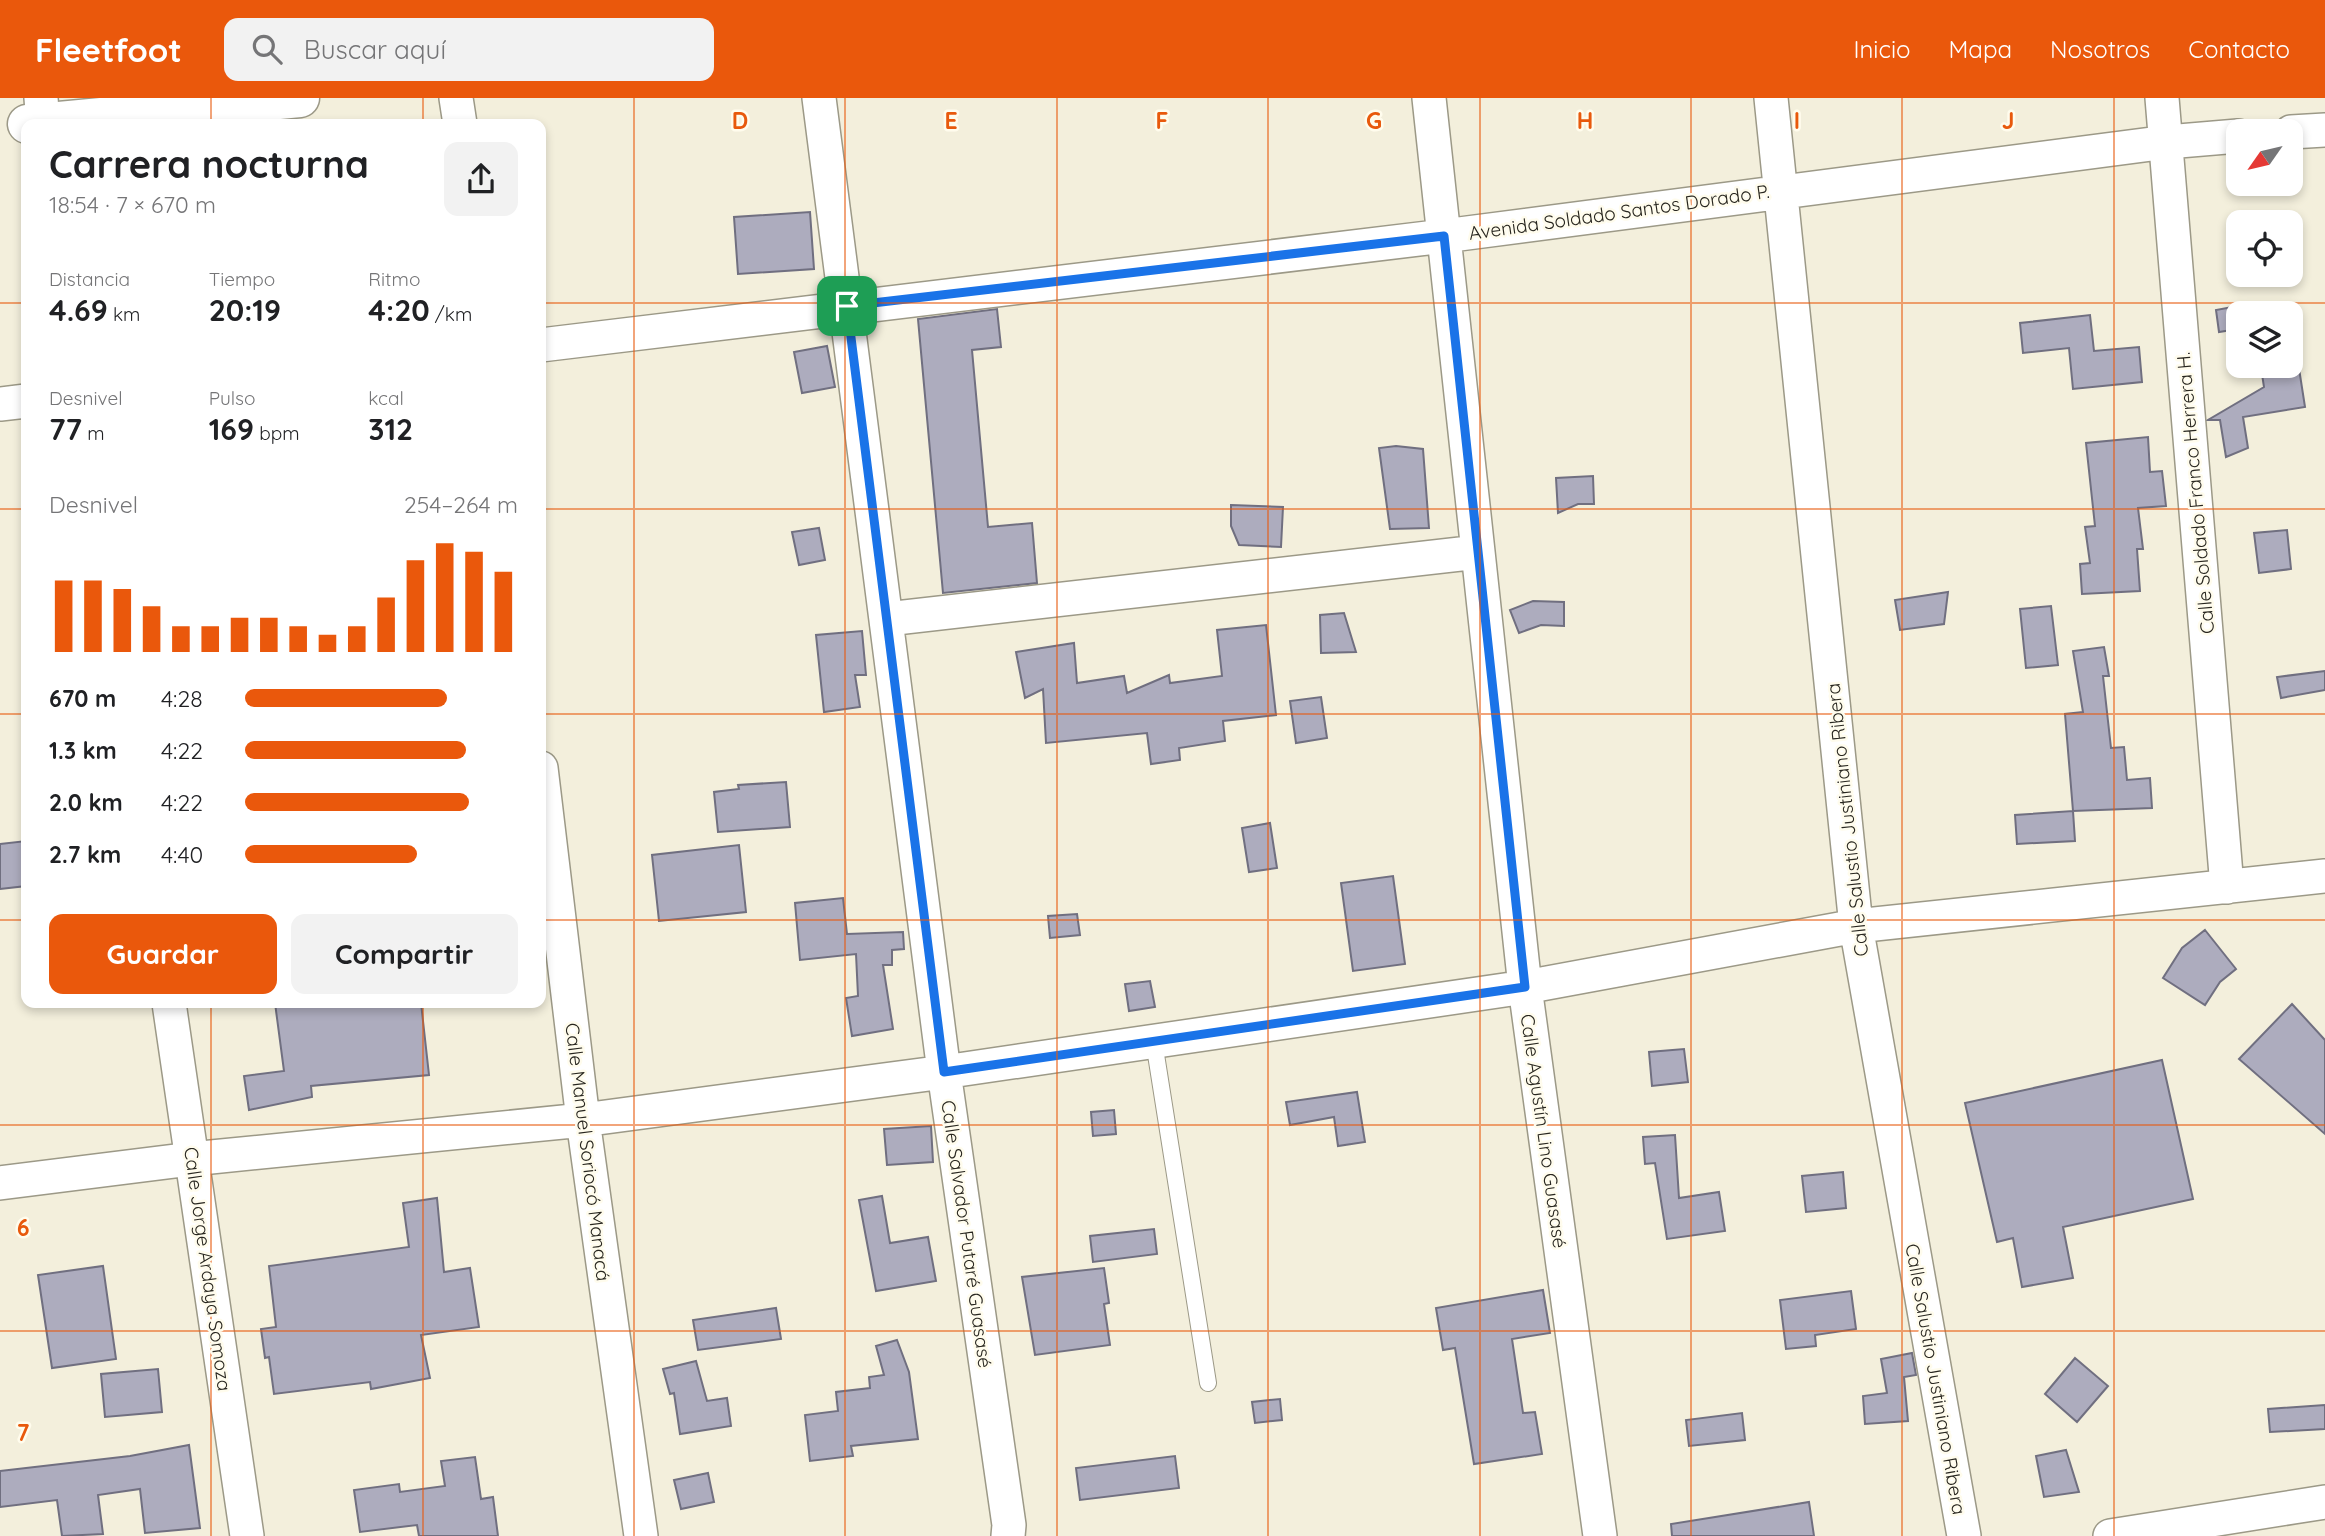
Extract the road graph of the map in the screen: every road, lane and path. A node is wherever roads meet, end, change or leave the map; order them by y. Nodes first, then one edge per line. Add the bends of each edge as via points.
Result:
1 (300, 98) edge
2 (456, 98) edge
3 (820, 98) edge
4 (1429, 98) edge
5 (1771, 98) edge
6 (2162, 98) edge
7 (36, 119) edge
8 (459, 119) edge
9 (21, 122) edge
10 (0, 127) edge
11 (2325, 130) edge
12 (2303, 131) edge
13 (2226, 137) edge
14 (2167, 142) junction
15 (1783, 190) junction
16 (1444, 236) junction
17 (847, 306) junction
18 (546, 344) edge
19 (21, 402) edge
20 (0, 404) edge
21 (1478, 552) junction
22 (887, 619) junction
23 (546, 810) edge
24 (2325, 876) edge
25 (2227, 887) junction
26 (1856, 926) junction
27 (1525, 987) junction
28 (170, 1008) edge
29 (1154, 1042) junction
30 (944, 1072) junction
31 (583, 1120) junction
32 (191, 1160) junction
33 (0, 1183) edge
34 (1208, 1383) dead end
35 (2325, 1502) edge
36 (247, 1536) edge
37 (641, 1536) edge
38 (1008, 1536) edge
39 (1600, 1536) edge
40 (1964, 1536) edge
41 (2110, 1536) edge

1 - 7 street
2 - 8 street
3 - 17 street, Calle Salvador Putaré Guasasé
4 - 16 street, Calle Agustín Lino Guasasé
5 - 15 street, Calle Salustio Justiniano Ribera
6 - 14 street, Calle Soldado Franco Herrera H.
9 - 10 street
11 - 12 street
13 - 14 street, Avenida Soldado Santos Dorado P.
14 - 15 street, Avenida Soldado Santos Dorado P.
14 - 25 street, Calle Soldado Franco Herrera H.
15 - 16 street, Avenida Soldado Santos Dorado P.
15 - 26 street, Calle Salustio Justiniano Ribera
16 - 17 street, Avenida Soldado Santos Dorado P.
16 - 21 street, Calle Agustín Lino Guasasé
17 - 18 street, Avenida Soldado Santos Dorado P.
17 - 22 street, Calle Salvador Putaré Guasasé
19 - 20 street
21 - 22 street
21 - 27 street, Calle Agustín Lino Guasasé
22 - 30 street, Calle Salvador Putaré Guasasé
23 - 31 street, Calle Manuel Soriocó Manacá
24 - 25 street
25 - 26 street
26 - 27 street
26 - 40 street, Calle Salustio Justiniano Ribera
27 - 29 street
27 - 39 street, Calle Agustín Lino Guasasé
28 - 32 street, Calle Jorge Ardaya Somoza
29 - 30 street
29 - 34 lane
30 - 31 street
30 - 38 street, Calle Salvador Putaré Guasasé
31 - 32 street
31 - 37 street, Calle Manuel Soriocó Manacá
32 - 33 street
32 - 36 street, Calle Jorge Ardaya Somoza
35 - 41 street

